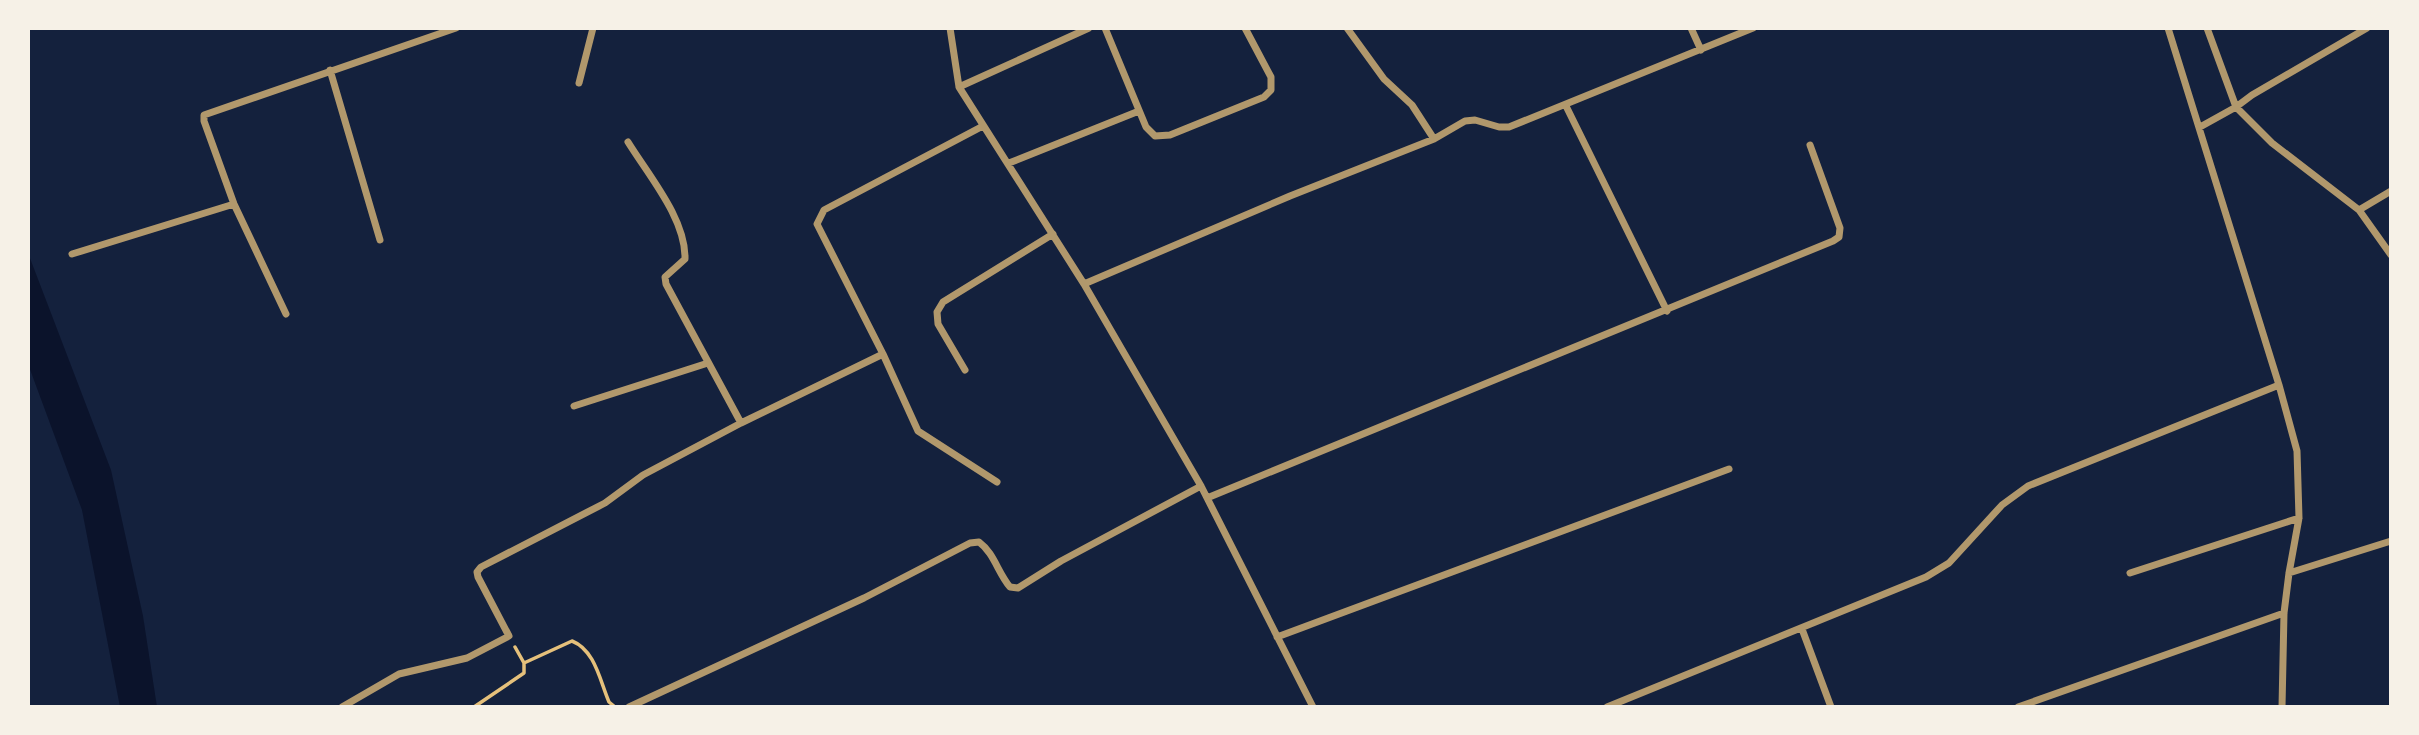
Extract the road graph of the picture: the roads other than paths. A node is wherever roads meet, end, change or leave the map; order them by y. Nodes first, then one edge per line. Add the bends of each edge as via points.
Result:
1 (456, 28) edge
2 (593, 28) edge
3 (950, 28) edge
4 (1089, 28) edge
5 (1105, 28) edge
6 (1245, 28) edge
7 (1347, 28) edge
8 (1691, 28) edge
9 (1753, 28) edge
10 (2168, 28) edge
11 (2207, 28) edge
12 (2367, 28) edge
13 (1701, 50) junction
14 (330, 70) junction
15 (579, 83) dead end
16 (959, 86) junction
17 (1566, 106) junction
18 (2236, 107) junction
19 (1139, 111) junction
20 (983, 126) junction
21 (2200, 127) junction
22 (1434, 139) junction
23 (628, 142) dead end
24 (1810, 145) dead end
25 (1009, 163) junction
26 (2391, 191) edge
27 (234, 204) junction
28 (2359, 210) junction
29 (1053, 234) junction
30 (380, 240) dead end
31 (72, 254) dead end
32 (2391, 256) edge
33 (1084, 284) junction
34 (1667, 311) junction
35 (286, 314) dead end
36 (883, 354) junction
37 (708, 363) junction
38 (965, 370) dead end
39 (2279, 385) junction
40 (574, 406) dead end
41 (741, 423) junction
42 (1729, 469) dead end
43 (998, 482) dead end
44 (1201, 486) junction
45 (1207, 498) junction
46 (2299, 518) junction
47 (2391, 541) edge
48 (2130, 573) dead end
49 (2289, 573) junction
50 (2284, 613) junction
51 (1802, 629) junction
52 (1277, 637) junction
53 (342, 707) edge
54 (629, 707) edge
55 (1313, 707) edge
56 (1607, 707) edge
57 (1831, 707) edge
58 (2018, 707) edge
59 (2283, 707) edge

1 - 14 street
2 - 15 street
3 - 16 street
4 - 16 street
5 - 19 street
6 - 19 street via 1271,77 1271,90 1264,97 1170,135 1155,136
7 - 22 street via 1384,79 1412,105
8 - 13 street
9 - 13 street
10 - 21 street
11 - 18 street
12 - 18 street
13 - 17 street
14 - 27 street via 204,114
14 - 30 street
16 - 20 street
17 - 22 street via 1509,127 1465,121
17 - 34 street
18 - 21 street
18 - 28 street via 2272,143
19 - 25 street
20 - 25 street
20 - 36 street via 824,210 817,224
21 - 39 street
22 - 33 street
23 - 37 street via 680,226 685,259 665,277
24 - 34 street via 1840,228 1839,237
25 - 29 street
26 - 28 street
27 - 31 street
27 - 35 street
28 - 32 street
29 - 33 street
29 - 38 street via 943,302 937,312 938,324
33 - 44 street
34 - 45 street
36 - 41 street
36 - 43 street via 918,431
37 - 40 street
37 - 41 street
39 - 46 street via 2297,451
39 - 51 street via 2028,486 2002,506 1948,563 1926,577
41 - 53 street via 643,475 605,503 481,567 478,578 509,636 467,658 399,674
42 - 52 street
44 - 45 street
44 - 54 street via 1018,587 1003,580 986,547 970,543 864,598
45 - 52 street
46 - 48 street
46 - 49 street
47 - 49 street
49 - 50 street
50 - 58 street
50 - 59 street
51 - 56 street
51 - 57 street
52 - 55 street

